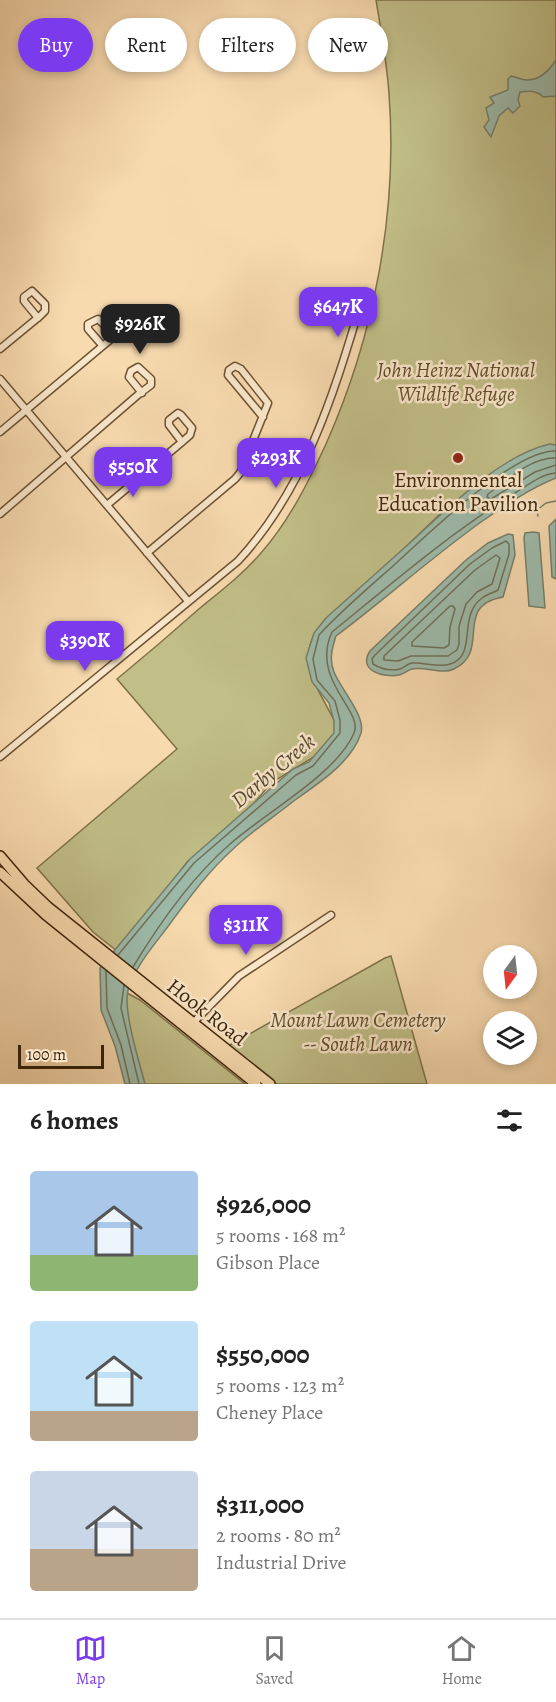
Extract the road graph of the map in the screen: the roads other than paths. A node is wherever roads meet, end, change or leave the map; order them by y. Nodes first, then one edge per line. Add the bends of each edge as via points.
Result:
1 (360, 306) dead end
2 (38, 318) dead end
3 (102, 345) junction
4 (0, 349) edge
5 (0, 378) edge
6 (142, 393) dead end
7 (26, 410) junction
8 (263, 417) junction
9 (0, 432) edge
10 (182, 441) junction
11 (66, 457) junction
12 (107, 505) junction
13 (0, 513) edge
14 (147, 553) junction
15 (188, 601) junction
16 (1, 758) edge
17 (0, 856) edge
18 (0, 872) edge
19 (331, 915) dead end
20 (95, 950) junction
21 (190, 1026) junction
22 (256, 1084) edge
23 (270, 1084) edge

1 - 15 street via 339,378 283,502 261,536 238,561
2 - 4 street
3 - 3 street via 113,334 98,319 88,328
3 - 7 street
5 - 7 street
6 - 11 street
7 - 9 street
7 - 11 street
8 - 8 street via 267,400 242,369 232,368 227,372 229,378
8 - 14 street via 237,477
10 - 10 street via 192,428 178,413 168,422
10 - 12 street
11 - 12 street
11 - 13 street
12 - 14 street
14 - 15 street
15 - 16 street
17 - 20 main road via 37,897
18 - 20 main road via 46,915
19 - 21 street via 239,976
20 - 21 main road, Hook Road
21 - 22 main road, Hook Road
21 - 23 main road, Hook Road

